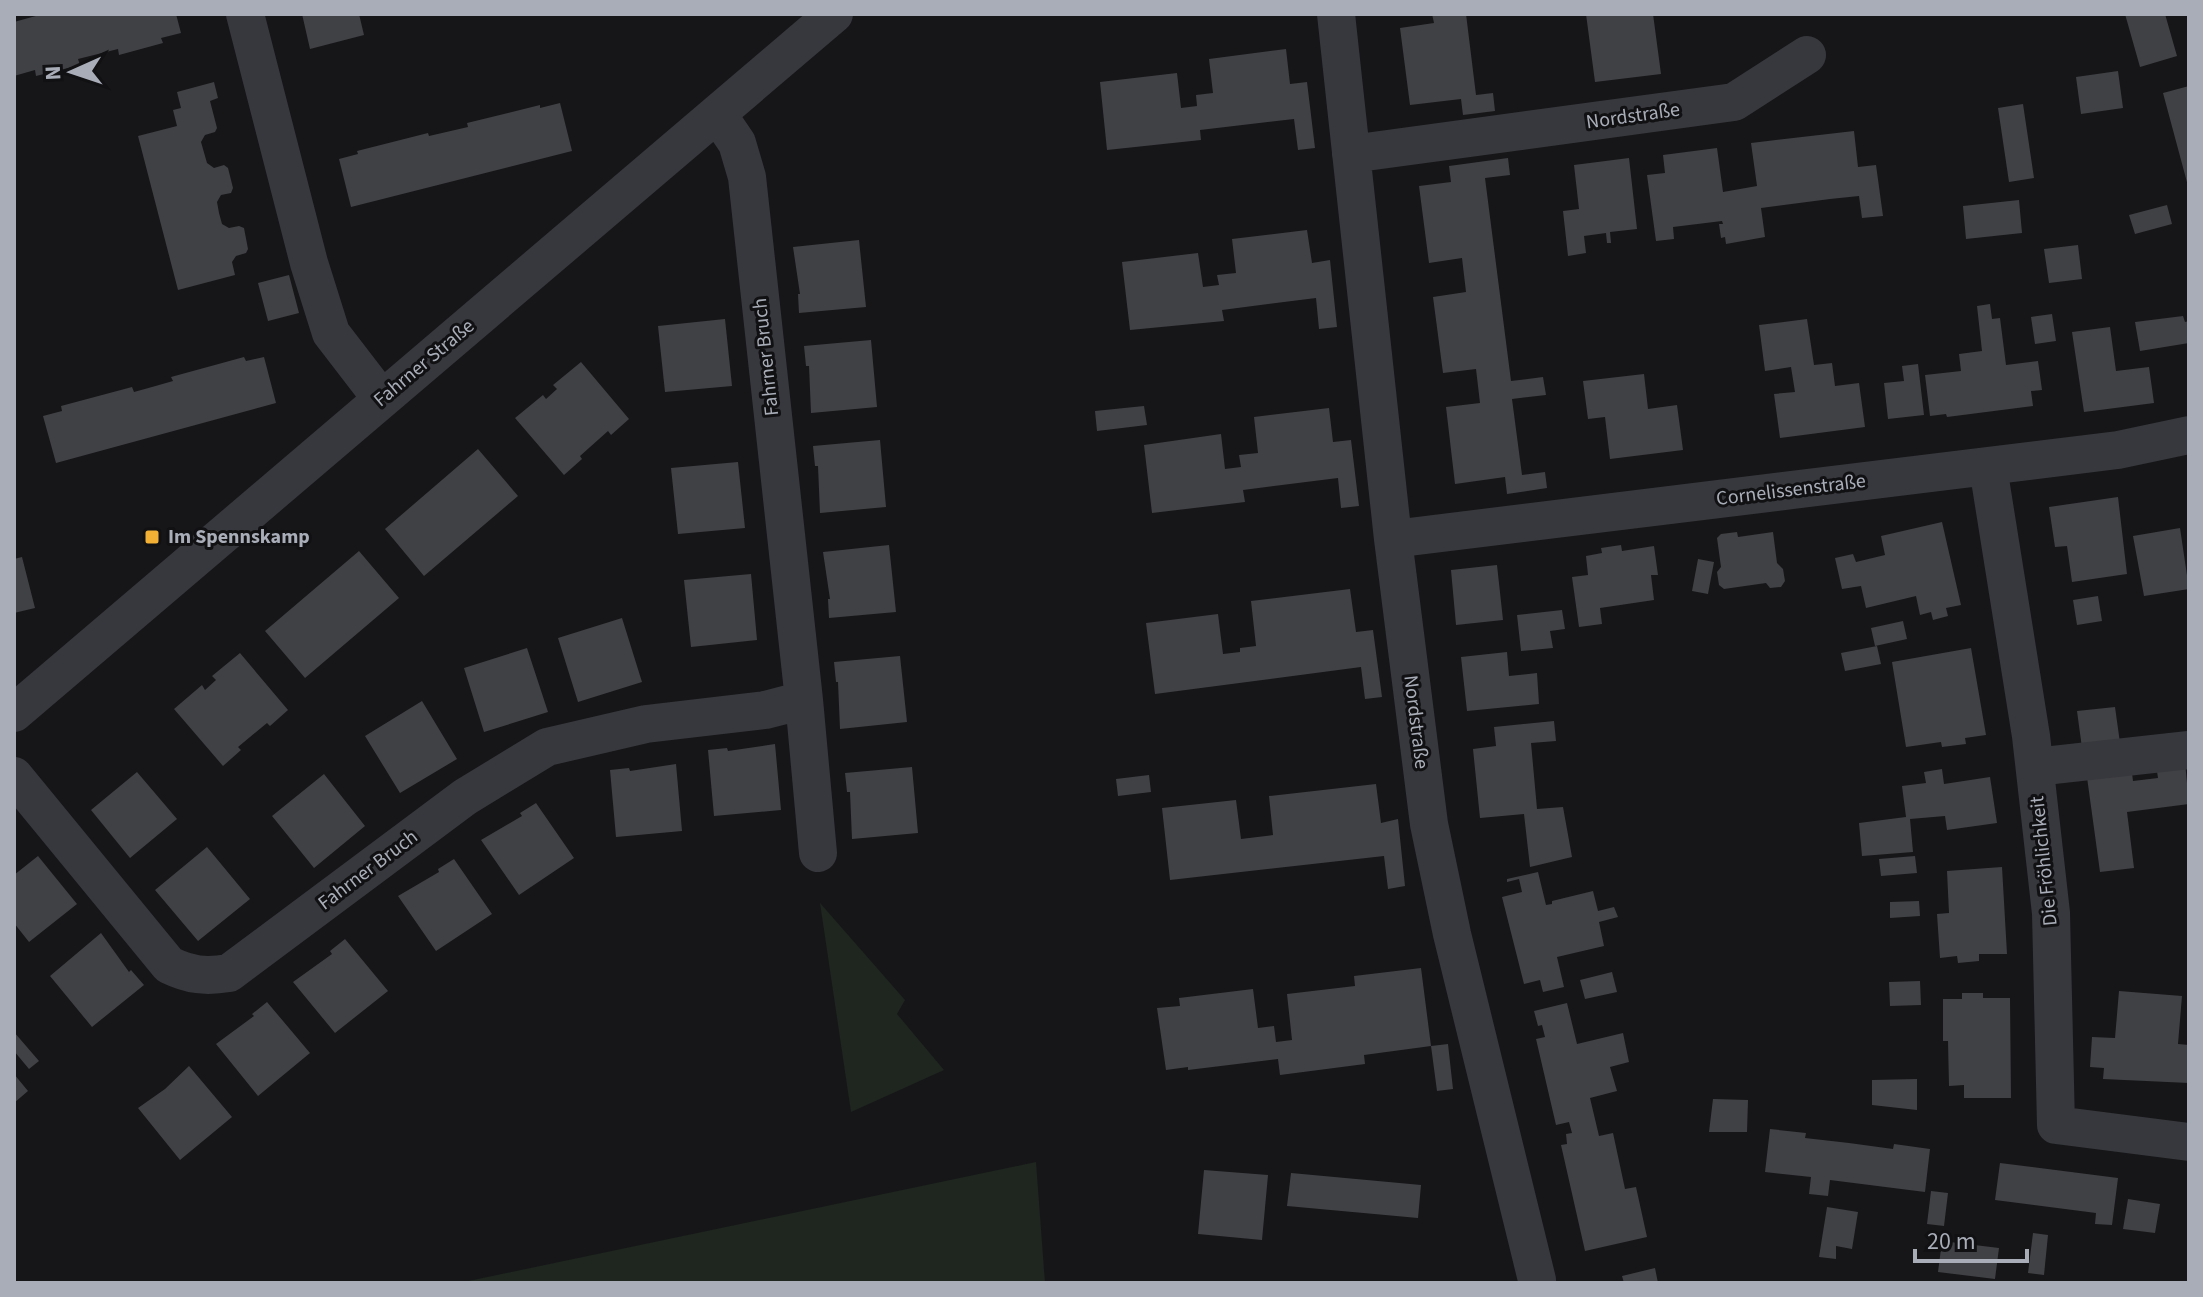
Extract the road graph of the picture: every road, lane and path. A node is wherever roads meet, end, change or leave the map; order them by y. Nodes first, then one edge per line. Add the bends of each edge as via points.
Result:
1 (245, 14) edge
2 (834, 14) edge
3 (1336, 14) edge
4 (1807, 55) dead end
5 (718, 115) junction
6 (1351, 154) junction
7 (381, 398) junction
8 (2189, 435) edge
9 (1988, 467) junction
10 (1393, 539) junction
11 (804, 700) junction
12 (14, 713) edge
13 (2189, 750) edge
14 (2035, 767) junction
15 (14, 776) edge
16 (818, 853) dead end
17 (2189, 1142) edge
18 (1537, 1280) dead end

1 - 7 street via 331,333
2 - 5 street, Fahrner Straße
3 - 6 street, Nordstraße
4 - 6 street, Nordstraße via 1734,102
5 - 7 street, Fahrner Straße
5 - 11 street, Fahrner Bruch via 737,143 747,177
6 - 10 street, Nordstraße
7 - 12 street, Fahrner Straße
8 - 9 street, Cornelissenstraße
9 - 10 street, Cornelissenstraße
9 - 14 street, Die Fröhlichkeit
10 - 18 street, Nordstraße via 1429,824
11 - 15 street, Fahrner Bruch via 765,710 646,724 547,747 465,797 229,973 210,976 189,975 169,965
11 - 16 street, Fahrner Bruch
13 - 14 street
14 - 17 street, Die Fröhlichkeit via 2051,913 2056,1125

